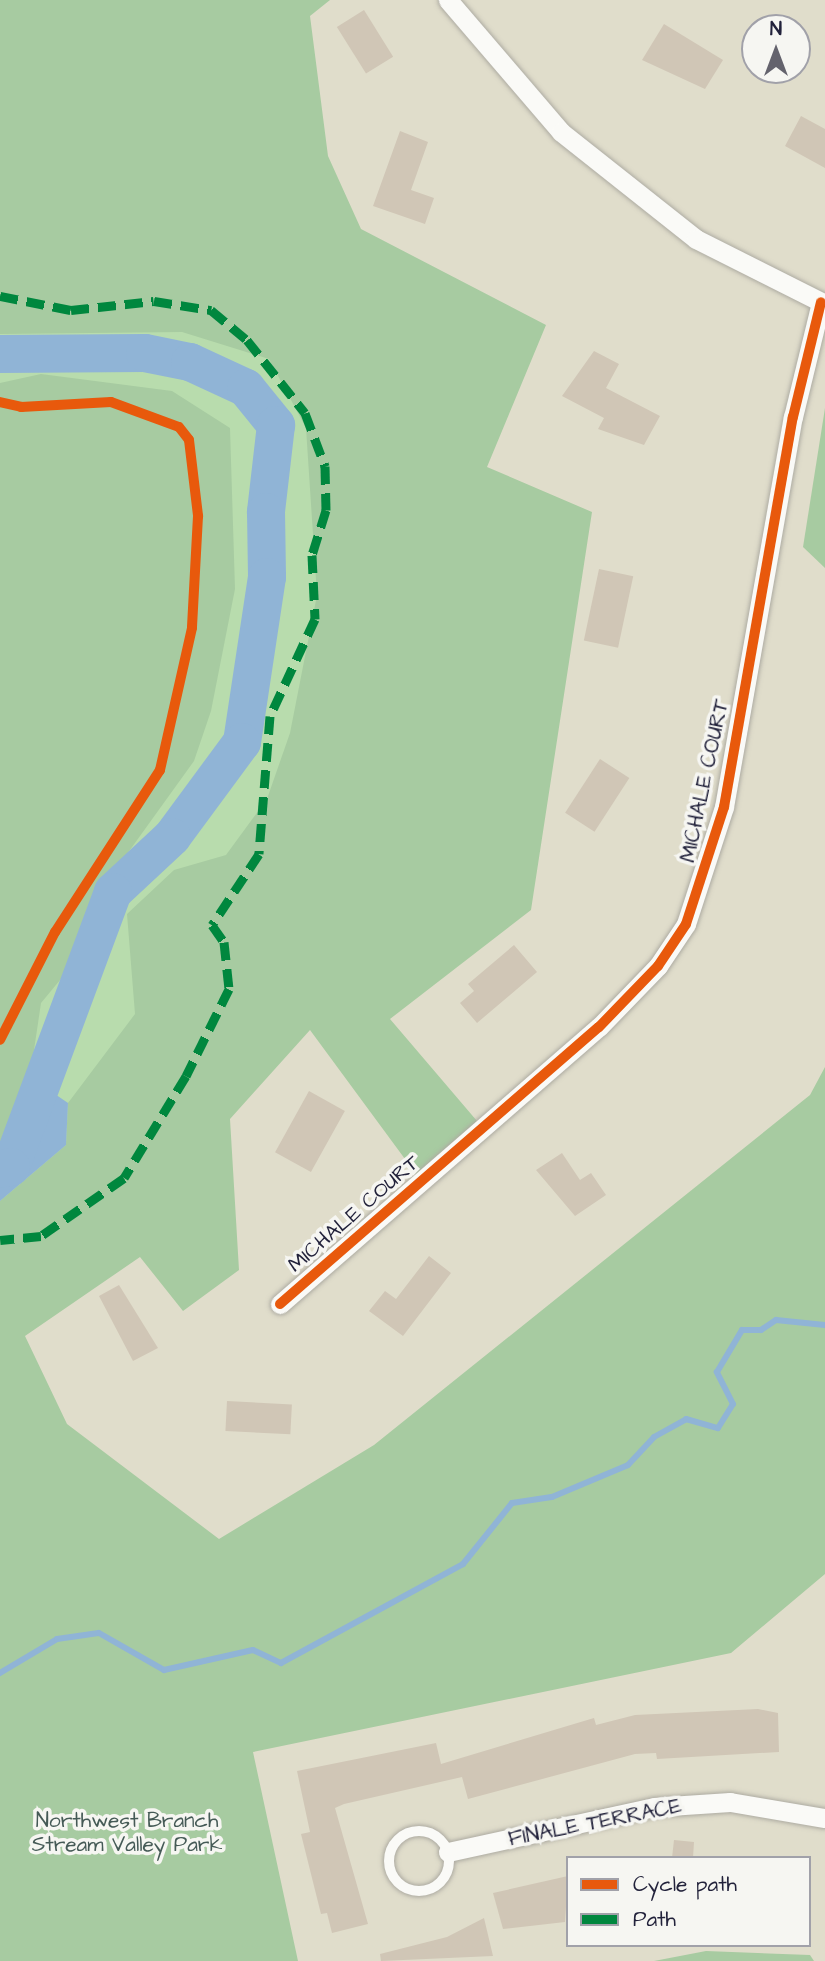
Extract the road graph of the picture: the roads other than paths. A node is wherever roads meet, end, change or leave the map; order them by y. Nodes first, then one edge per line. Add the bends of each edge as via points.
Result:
1 (448, 0) edge
2 (823, 303) edge
3 (280, 1304) dead end
4 (825, 1817) edge
5 (448, 1852) junction

1 - 2 street via 561,132 696,239
2 - 3 street, MICHALE COURT via 793,417 724,807 686,924 658,966 599,1027
4 - 5 street, FINALE TERRACE via 730,1802 654,1807
5 - 5 lane via 427,1831 407,1832 392,1845 389,1867 400,1887 418,1891 443,1882

